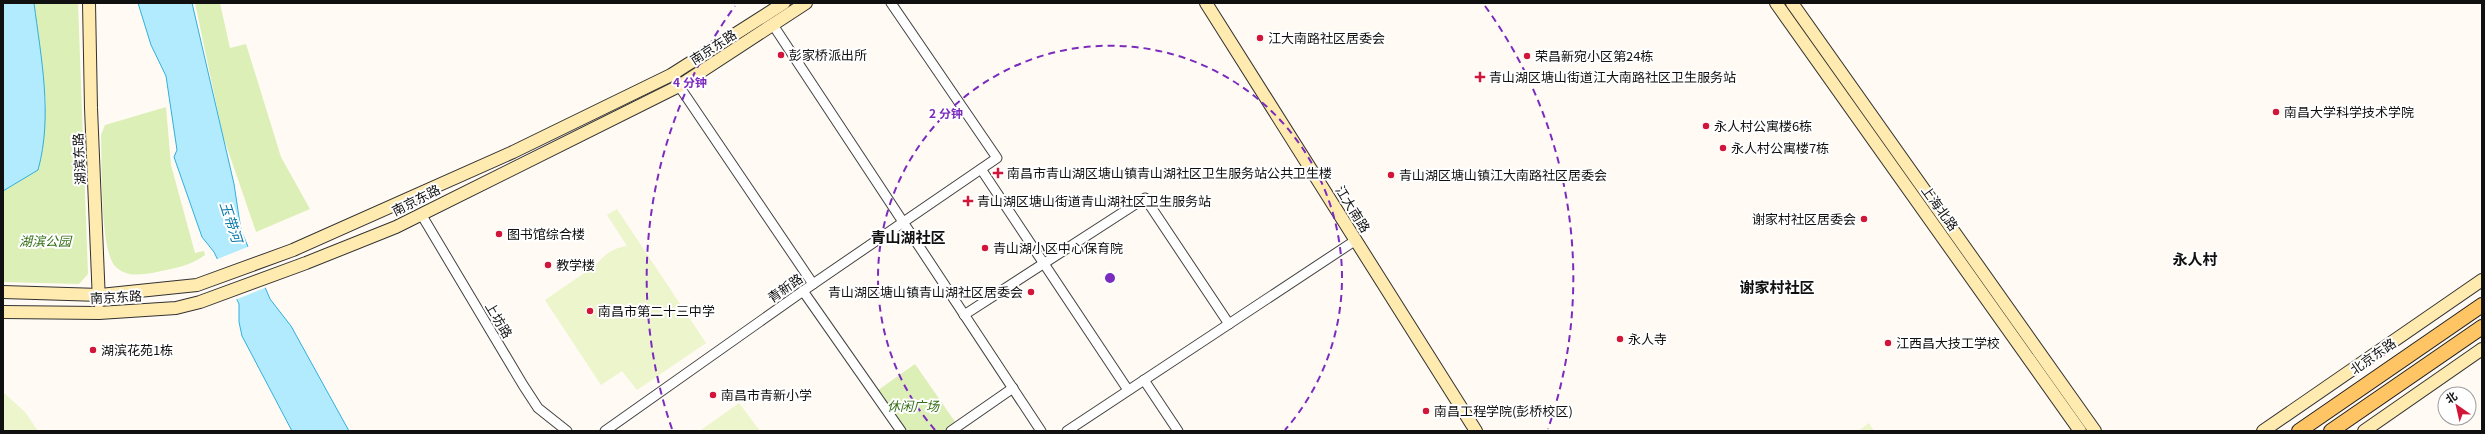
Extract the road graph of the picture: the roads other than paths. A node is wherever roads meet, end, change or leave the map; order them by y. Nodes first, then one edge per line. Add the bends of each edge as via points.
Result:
1 (89, 3) edge
2 (784, 3) edge
3 (806, 3) edge
4 (891, 3) edge
5 (1206, 3) edge
6 (1776, 3) edge
7 (1792, 3) edge
8 (773, 25) junction
9 (679, 86) junction
10 (981, 169) junction
11 (421, 214) junction
12 (903, 222) junction
13 (1356, 240) junction
14 (1043, 263) junction
15 (2482, 280) edge
16 (813, 284) junction
17 (803, 291) junction
18 (3, 292) edge
19 (100, 295) junction
20 (2482, 305) edge
21 (3, 312) edge
22 (99, 313) junction
23 (964, 315) junction
24 (1229, 324) junction
25 (2482, 327) edge
26 (2482, 349) edge
27 (1144, 380) junction
28 (1013, 388) junction
29 (1128, 390) junction
30 (567, 431) edge
31 (605, 431) edge
32 (901, 431) edge
33 (951, 431) edge
34 (1041, 431) edge
35 (1067, 431) edge
36 (1178, 431) edge
37 (1476, 431) edge
38 (2080, 431) edge
39 (2095, 431) edge
40 (2263, 431) edge
41 (2299, 431) edge
42 (2331, 431) edge
43 (2364, 431) edge

1 - 19 main road, 湖滨东路
2 - 19 main road, 南京东路 via 671,75 513,152 293,250 197,285
3 - 8 main road, 南京东路
4 - 10 street, 青新路 via 997,158
5 - 13 main road, 江大南路
6 - 38 main road, 上海北路
7 - 39 main road, 上海北路
8 - 9 main road, 南京东路
8 - 12 street
9 - 11 main road, 南京东路
9 - 16 street
10 - 12 street, 青新路
10 - 14 street
11 - 22 main road, 南京东路 via 396,227 200,302 176,308
11 - 30 street, 上坊路 via 538,408
12 - 16 street, 青新路
12 - 23 street
13 - 24 street
13 - 37 main road, 江大南路
14 - 23 street
14 - 24 street via 1145,198
14 - 29 street
15 - 40 main road, 北京东路
16 - 17 street, 青新路
17 - 31 street, 青新路
17 - 32 street
18 - 19 main road, 南京东路
19 - 22 main road, 湖滨东路
20 - 41 main road, 北京东路
21 - 22 main road, 南京东路
23 - 28 street
24 - 27 street
25 - 42 main road
26 - 43 main road
27 - 29 street
27 - 36 street
28 - 33 street
28 - 34 street
29 - 35 street

